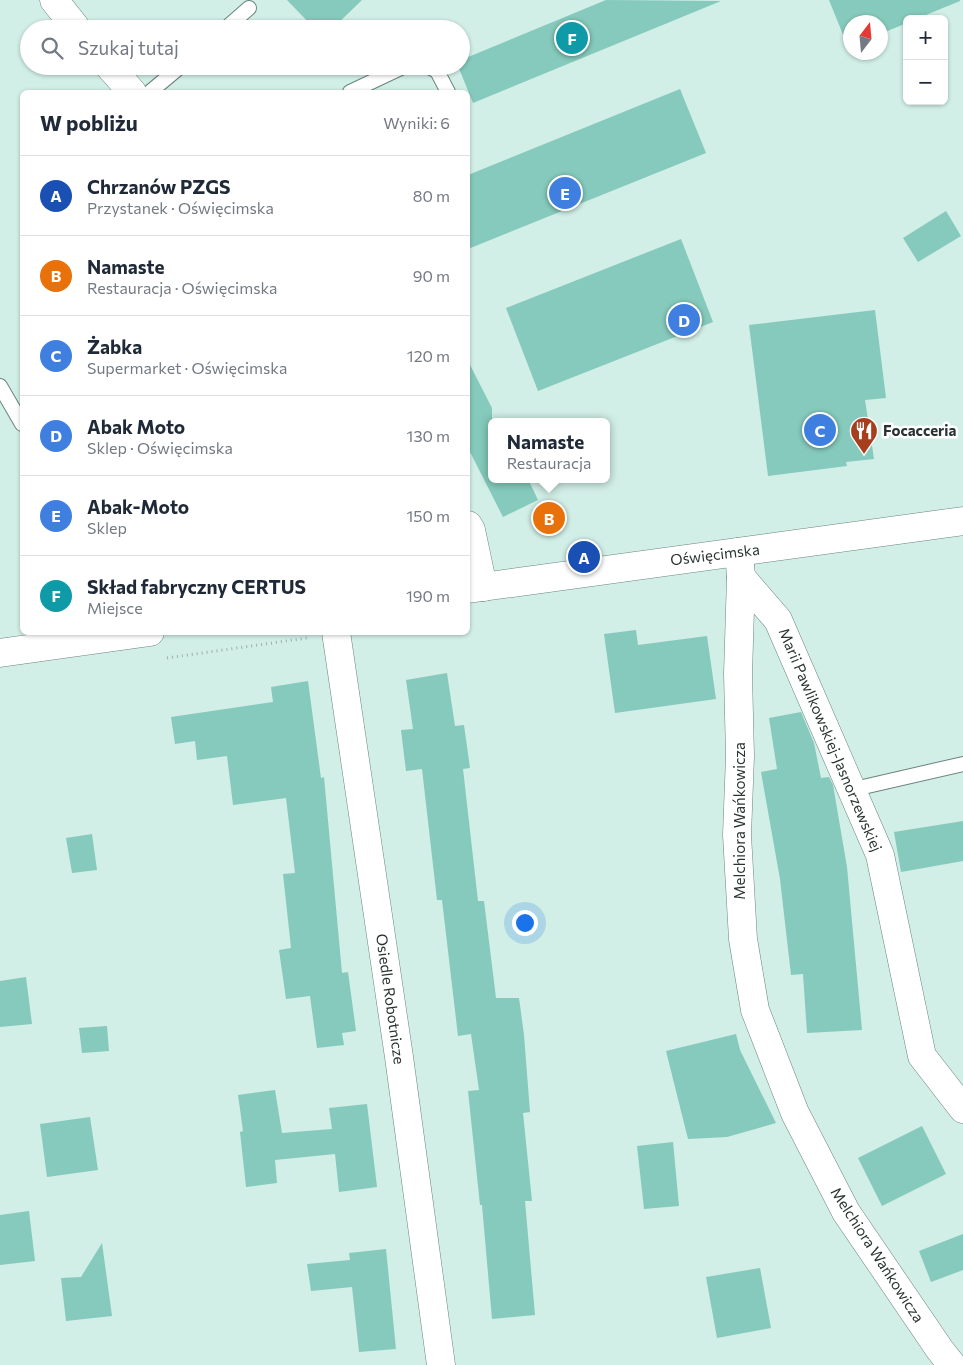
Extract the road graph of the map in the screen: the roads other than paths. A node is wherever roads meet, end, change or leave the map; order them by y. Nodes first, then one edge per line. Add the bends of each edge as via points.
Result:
1 (54, 0) edge
2 (249, 8) dead end
3 (69, 20) edge
4 (235, 20) edge
5 (117, 75) edge
6 (170, 75) edge
7 (386, 75) edge
8 (439, 75) edge
9 (130, 90) edge
10 (152, 90) edge
11 (354, 90) edge
12 (447, 90) edge
13 (0, 386) edge
14 (20, 421) edge
15 (963, 521) edge
16 (470, 528) edge
17 (740, 565) junction
18 (475, 588) edge
19 (113, 635) edge
20 (336, 635) edge
21 (0, 653) edge
22 (963, 764) edge
23 (850, 790) junction
24 (963, 1109) edge
25 (441, 1365) edge
26 (952, 1365) edge

1 - 3 street
2 - 4 lane
5 - 9 street
6 - 10 lane
7 - 11 lane
8 - 12 lane
13 - 14 lane
15 - 17 street, Oświęcimska
16 - 18 street
17 - 18 street, Oświęcimska
17 - 23 street, Marii Pawlikowskiej-Jasnorzewskiej via 778,620
17 - 26 street, Melchiora Wańkowicza via 737,835 743,939 755,1010 795,1113 846,1212
19 - 21 street
20 - 25 street, Osiedle Robotnicze
22 - 23 lane
23 - 24 street, Marii Pawlikowskiej-Jasnorzewskiej via 880,855 922,1056

